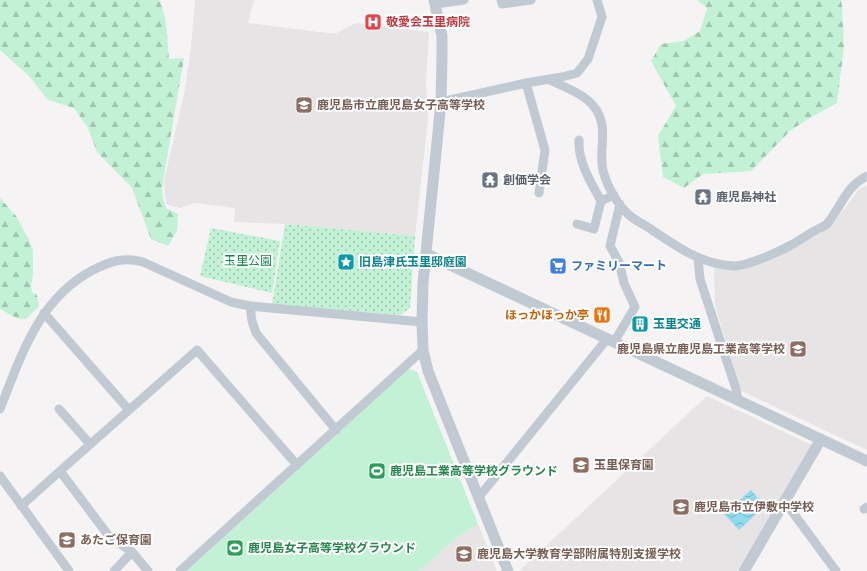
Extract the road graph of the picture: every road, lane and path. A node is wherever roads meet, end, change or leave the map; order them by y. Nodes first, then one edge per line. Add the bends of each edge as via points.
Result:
1 (460, 0) edge
2 (464, 0) edge
3 (501, 0) edge
4 (531, 0) edge
5 (597, 0) edge
6 (434, 2) edge
7 (550, 80) junction
8 (526, 83) junction
9 (442, 102) junction
10 (579, 140) dead end
11 (867, 176) edge
12 (539, 193) dead end
13 (614, 195) junction
14 (601, 201) junction
15 (620, 204) junction
16 (577, 224) dead end
17 (427, 254) junction
18 (698, 258) junction
19 (250, 306) junction
20 (44, 314) junction
21 (422, 322) junction
22 (611, 341) junction
23 (423, 350) junction
24 (738, 400) junction
25 (0, 409) edge
26 (59, 409) dead end
27 (129, 410) junction
28 (336, 430) junction
29 (821, 439) junction
30 (90, 444) junction
31 (867, 461) edge
32 (297, 465) junction
33 (60, 471) junction
34 (0, 476) edge
35 (478, 498) junction
36 (785, 502) junction
37 (21, 506) junction
38 (132, 552) junction
39 (69, 571) edge
40 (114, 571) edge
41 (148, 571) edge
42 (180, 571) edge
43 (508, 571) edge
44 (744, 571) edge
45 (836, 571) edge

1 - 2 street
1 - 6 street
3 - 4 street via 502,4
5 - 7 street via 602,17 588,59 576,73
6 - 9 street via 442,36
7 - 8 street
7 - 13 street via 584,98 598,112 602,130 604,174
8 - 9 street
8 - 12 street via 545,150
9 - 17 street
10 - 14 street via 584,170
11 - 18 street via 857,181 850,189 826,225 791,245 744,265 735,266
13 - 14 street
13 - 15 street
14 - 16 street via 594,229
15 - 18 street via 630,215
15 - 22 street via 610,246 619,262 624,283 635,307
17 - 21 street
17 - 22 street
18 - 24 street via 700,279
19 - 20 street via 231,302 131,259 117,260 104,265 74,281
19 - 21 street
19 - 28 street via 256,333
20 - 25 street via 27,342
20 - 27 street
21 - 23 street
22 - 24 street
22 - 35 street
23 - 28 street
23 - 35 street via 428,371
24 - 29 street
26 - 30 street
27 - 30 street
27 - 32 street via 197,350
28 - 32 street
29 - 31 street
29 - 36 street
30 - 33 street
32 - 42 street
33 - 37 street
33 - 38 street via 108,535
34 - 37 street
35 - 43 street
36 - 44 street
36 - 45 street
37 - 39 street
38 - 40 street
38 - 41 street

